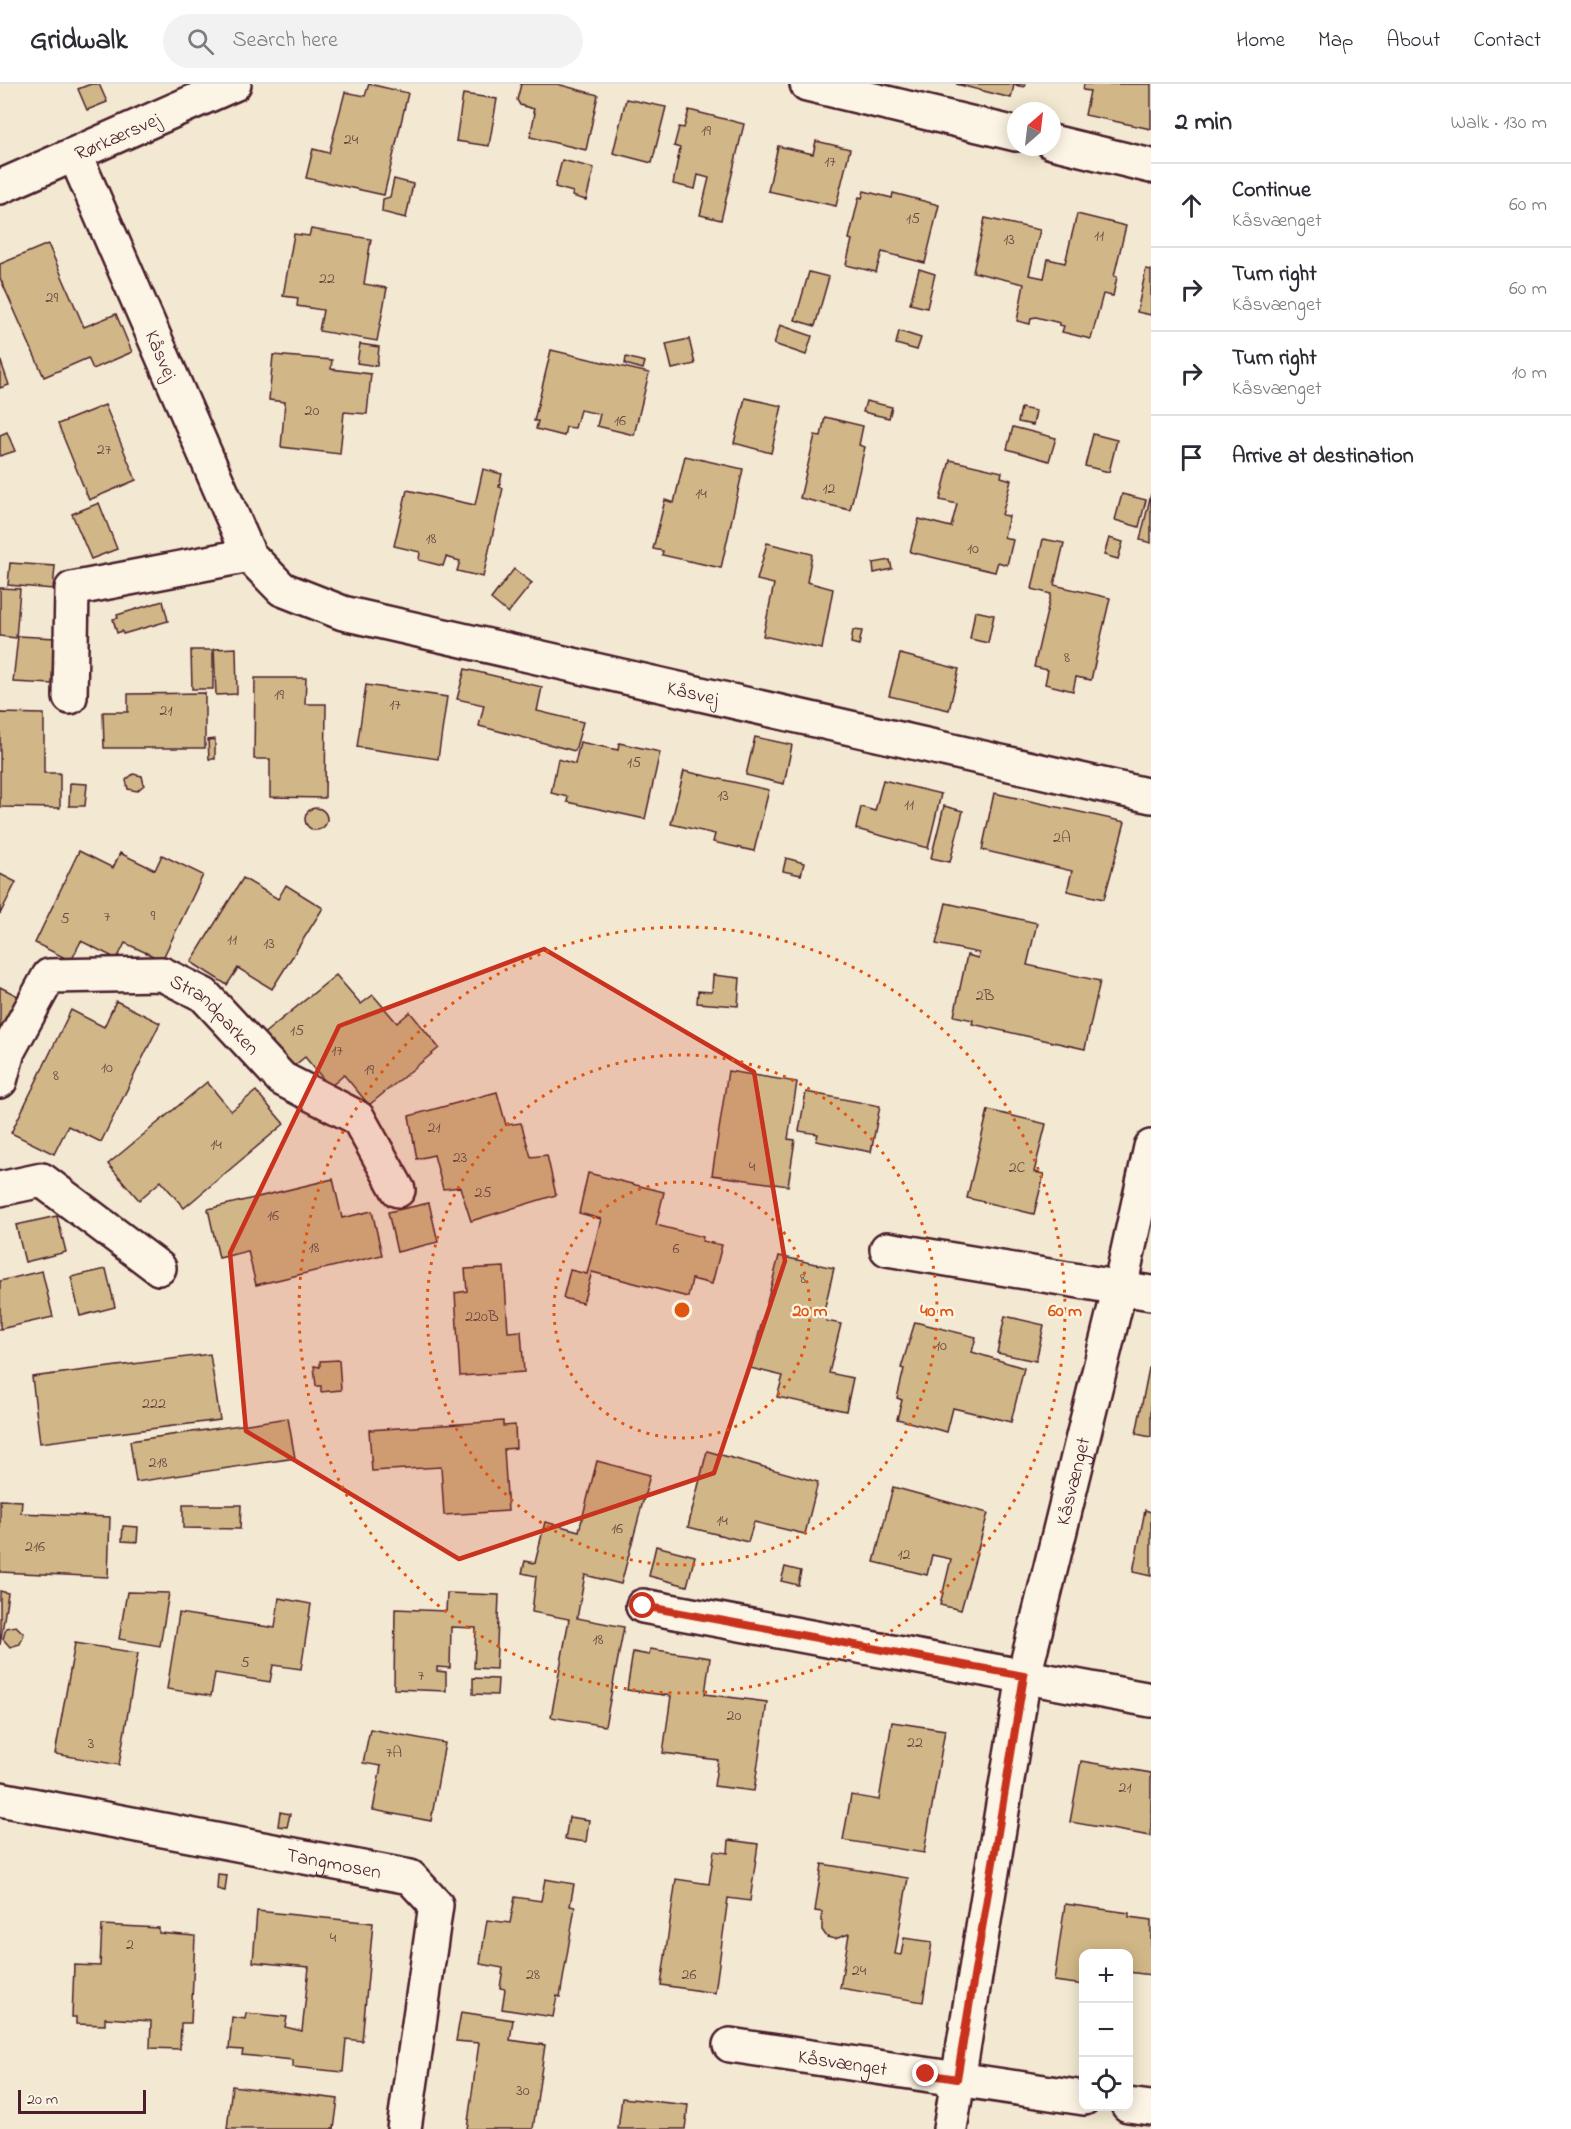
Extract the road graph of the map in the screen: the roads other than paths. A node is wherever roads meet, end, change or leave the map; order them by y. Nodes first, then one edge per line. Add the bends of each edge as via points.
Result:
1 (234, 84) edge
2 (807, 84) edge
3 (1007, 132) edge
4 (1061, 144) edge
5 (75, 155) junction
6 (1151, 166) edge
7 (0, 187) edge
8 (249, 555) junction
9 (70, 696) dead end
10 (1151, 796) edge
11 (0, 1081) edge
12 (1151, 1147) edge
13 (0, 1189) edge
14 (398, 1190) dead end
15 (887, 1249) dead end
16 (159, 1268) dead end
17 (1135, 1290) edge
18 (643, 1606) dead end
19 (1024, 1676) junction
20 (1151, 1700) edge
21 (0, 1798) edge
22 (730, 2045) dead end
23 (957, 2079) junction
24 (1079, 2097) edge
25 (1133, 2106) edge
26 (1151, 2108) edge
27 (404, 2129) edge
28 (951, 2129) edge

1 - 5 street, Rørkærsvej
2 - 3 street
4 - 6 street
5 - 7 street, Rørkærsvej
5 - 8 street, Kåsvej
8 - 9 street via 72,589
8 - 10 street, Kåsvej via 282,589 343,613
11 - 14 street, Strandparken via 8,1051 49,976 162,974 204,995 282,1079 358,1118
12 - 17 street, Kåsvænget
13 - 16 street via 42,1180
15 - 17 street
17 - 19 street, Kåsvænget
18 - 19 street
19 - 20 street
19 - 23 street, Kåsvænget
21 - 27 street, Tangmosen via 410,1877 436,1905
22 - 23 street, Kåsvænget
23 - 24 street, Kåsvænget
23 - 28 street, Kåsvænget
25 - 26 street

